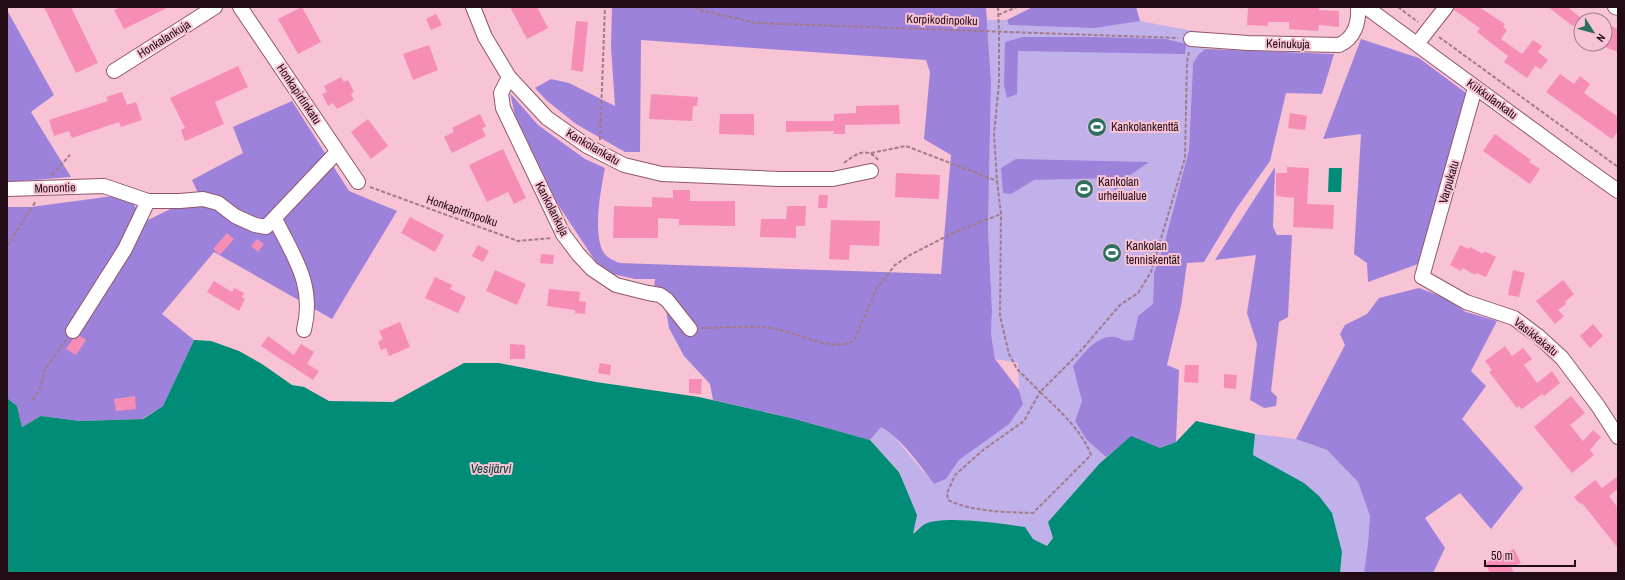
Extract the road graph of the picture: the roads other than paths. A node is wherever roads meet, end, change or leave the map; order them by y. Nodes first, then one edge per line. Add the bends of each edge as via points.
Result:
1 (215, 7) edge
2 (240, 7) edge
3 (473, 7) edge
4 (1358, 7) edge
5 (1366, 7) edge
6 (1446, 7) edge
7 (1615, 7) edge
8 (1618, 8) edge
9 (1191, 39) road end
10 (1417, 44) junction
11 (114, 71) dead end
12 (509, 77) junction
13 (1475, 88) junction
14 (337, 152) junction
15 (875, 168) road end
16 (358, 182) road end
17 (7, 189) edge
18 (1618, 191) edge
19 (148, 200) junction
20 (275, 219) junction
21 (1422, 277) joint
22 (690, 328) road end
23 (304, 330) dead end
24 (73, 331) road end
25 (1618, 437) edge

1 - 11 street, Honkalankuja
2 - 14 street, Honkapirtinkatu
3 - 12 street, Kankolankatu via 486,37
4 - 9 street, Keinukuja via 1358,19 1354,30 1340,45
5 - 10 street, Kiikkulankatu
6 - 10 street
7 - 8 street
10 - 13 street, Kiikkulankatu
12 - 15 street, Kankolankatu via 547,118 587,146 624,165 662,174 779,179 833,179
12 - 22 street, Kankolankuja via 501,93 503,108 563,234 592,269 616,285 660,295
13 - 18 street, Kiikkulankatu
13 - 21 street, Varpukatu
14 - 16 street, Honkapirtinkatu
14 - 20 street
17 - 19 street, Monontie via 104,186
19 - 20 street, Monontie via 203,199 218,203 235,216 255,225 266,227
19 - 24 street via 124,249
20 - 23 street via 302,275 307,293 308,315
21 - 25 street, Vasikkakatu via 1466,302 1514,318 1538,336 1562,358

